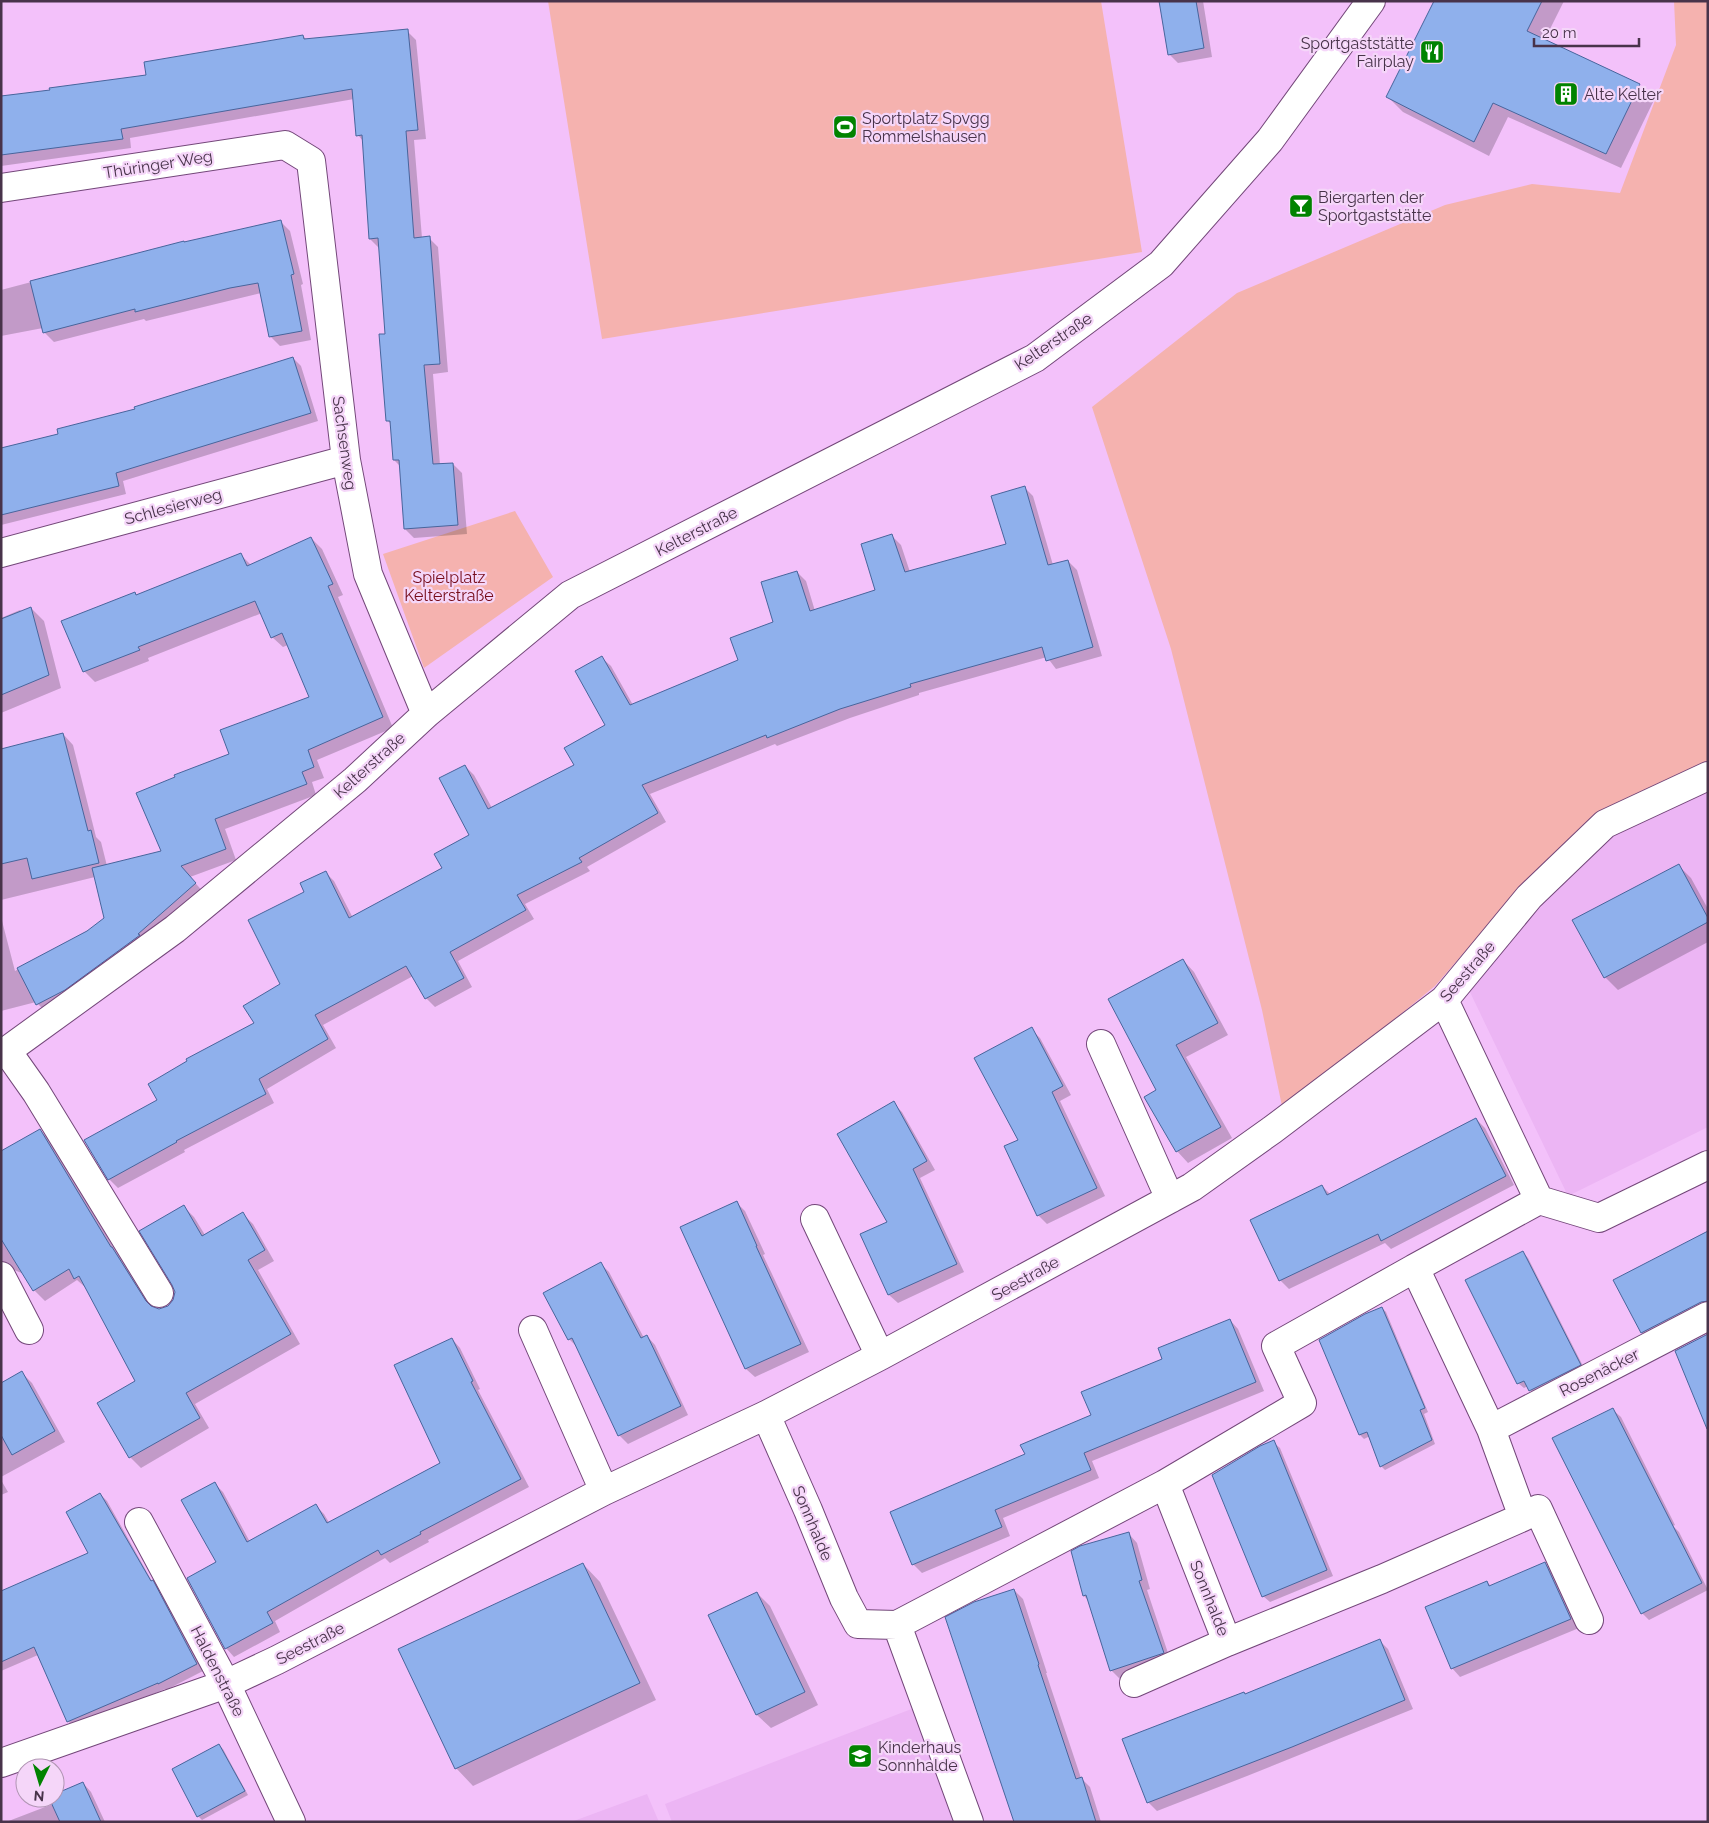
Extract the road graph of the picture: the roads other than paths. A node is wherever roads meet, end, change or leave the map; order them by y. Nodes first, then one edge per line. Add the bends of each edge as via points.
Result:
1 (1371, 1) edge
2 (311, 161) joint
3 (1, 188) edge
4 (346, 460) junction
5 (1, 552) edge
6 (426, 714) junction
7 (1708, 776) edge
8 (1444, 1000) junction
9 (1101, 1044) dead end
10 (4, 1053) edge
11 (1708, 1165) edge
12 (1170, 1199) junction
13 (1539, 1200) junction
14 (815, 1219) dead end
15 (1415, 1268) junction
16 (1, 1276) edge
17 (159, 1293) dead end
18 (1708, 1316) edge
19 (29, 1330) dead end
20 (533, 1330) dead end
21 (880, 1356) junction
22 (766, 1415) junction
23 (1491, 1429) junction
24 (1165, 1484) junction
25 (604, 1491) junction
26 (1523, 1517) junction
27 (139, 1522) dead end
28 (1589, 1620) dead end
29 (897, 1625) junction
30 (1227, 1642) junction
31 (1134, 1683) dead end
32 (226, 1684) junction
33 (1, 1763) edge
34 (292, 1822) edge
35 (969, 1822) edge

1 - 6 street, Kelterstraße via 1270,140 1161,264 1035,358 570,595
2 - 3 street, Thüringer Weg via 284,145
2 - 4 street, Sachsenweg
4 - 5 street, Schlesierweg
4 - 6 street, Sachsenweg via 368,574
6 - 10 street, Kelterstraße via 355,780 175,929
7 - 8 street, Seestraße via 1605,824
8 - 12 street, Seestraße via 1272,1130
8 - 13 street
9 - 12 street
10 - 17 street via 36,1092
11 - 13 street via 1599,1218
12 - 21 street, Seestraße
13 - 15 street
14 - 21 street
15 - 23 street
15 - 24 street, Sonnhalde via 1276,1346 1302,1403
16 - 19 street
18 - 23 street, Rosenäcker
20 - 25 street
21 - 22 street, Seestraße
22 - 25 street, Seestraße
22 - 29 street, Sonnhalde via 858,1624
23 - 26 street
24 - 29 street, Sonnhalde
24 - 30 street, Sonnhalde
25 - 32 street, Seestraße
26 - 28 street via 1538,1509
26 - 30 street, Sonnhalde
27 - 32 street, Haldenstraße
29 - 35 street
30 - 31 street
32 - 33 street, Seestraße
32 - 34 street, Haldenstraße

